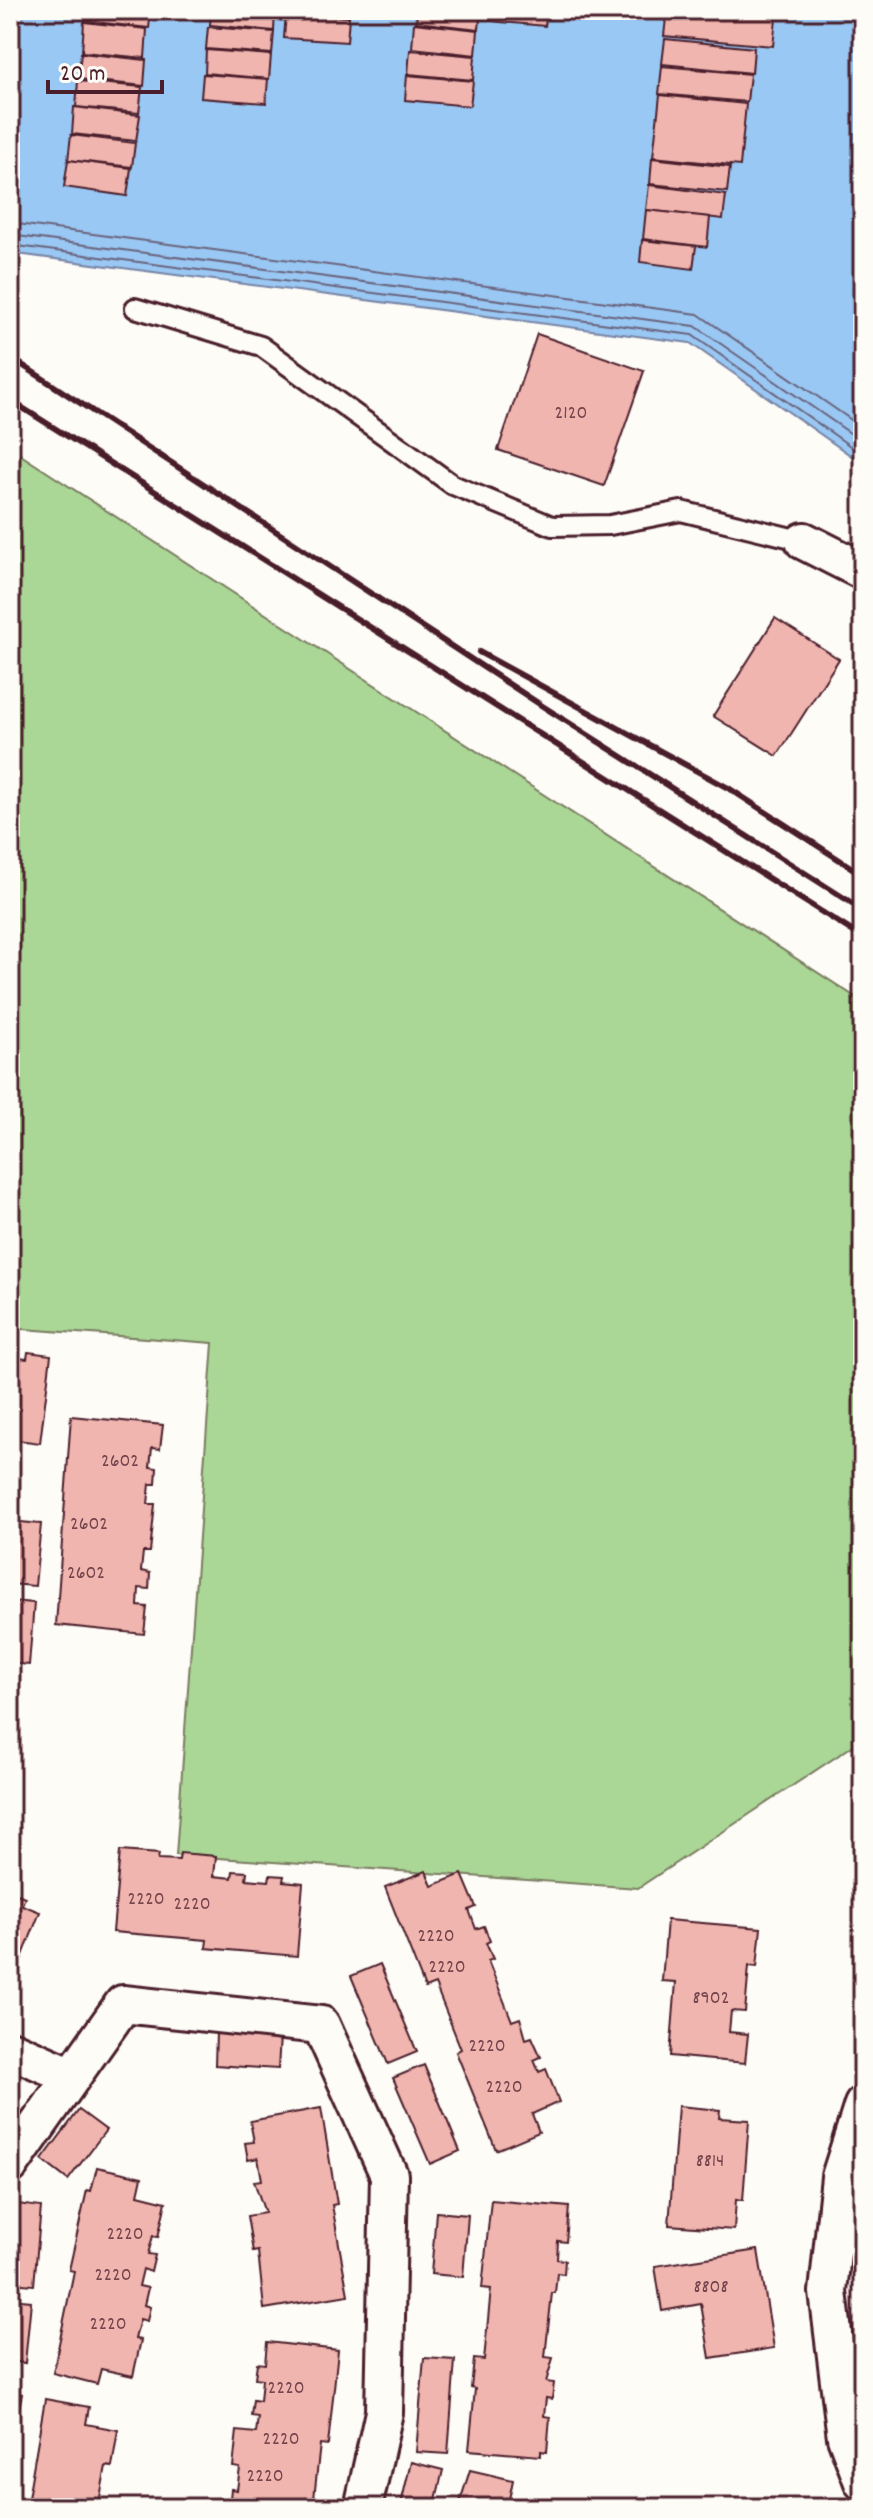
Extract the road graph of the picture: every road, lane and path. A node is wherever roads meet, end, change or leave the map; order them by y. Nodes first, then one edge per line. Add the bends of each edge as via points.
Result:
1 (135, 308) dead end
2 (804, 541) joint
3 (863, 571) edge
4 (10, 2049) edge
5 (72, 2076) junction
6 (863, 2105) edge
7 (10, 2165) edge
8 (863, 2482) edge
9 (363, 2508) edge

1 - 2 lane via 261,346 453,485 552,526 610,525 681,511
2 - 3 street
4 - 5 street
5 - 7 street
5 - 9 street via 123,2004 321,2025 389,2175 384,2412
6 - 8 street via 840,2177 828,2292 846,2437

